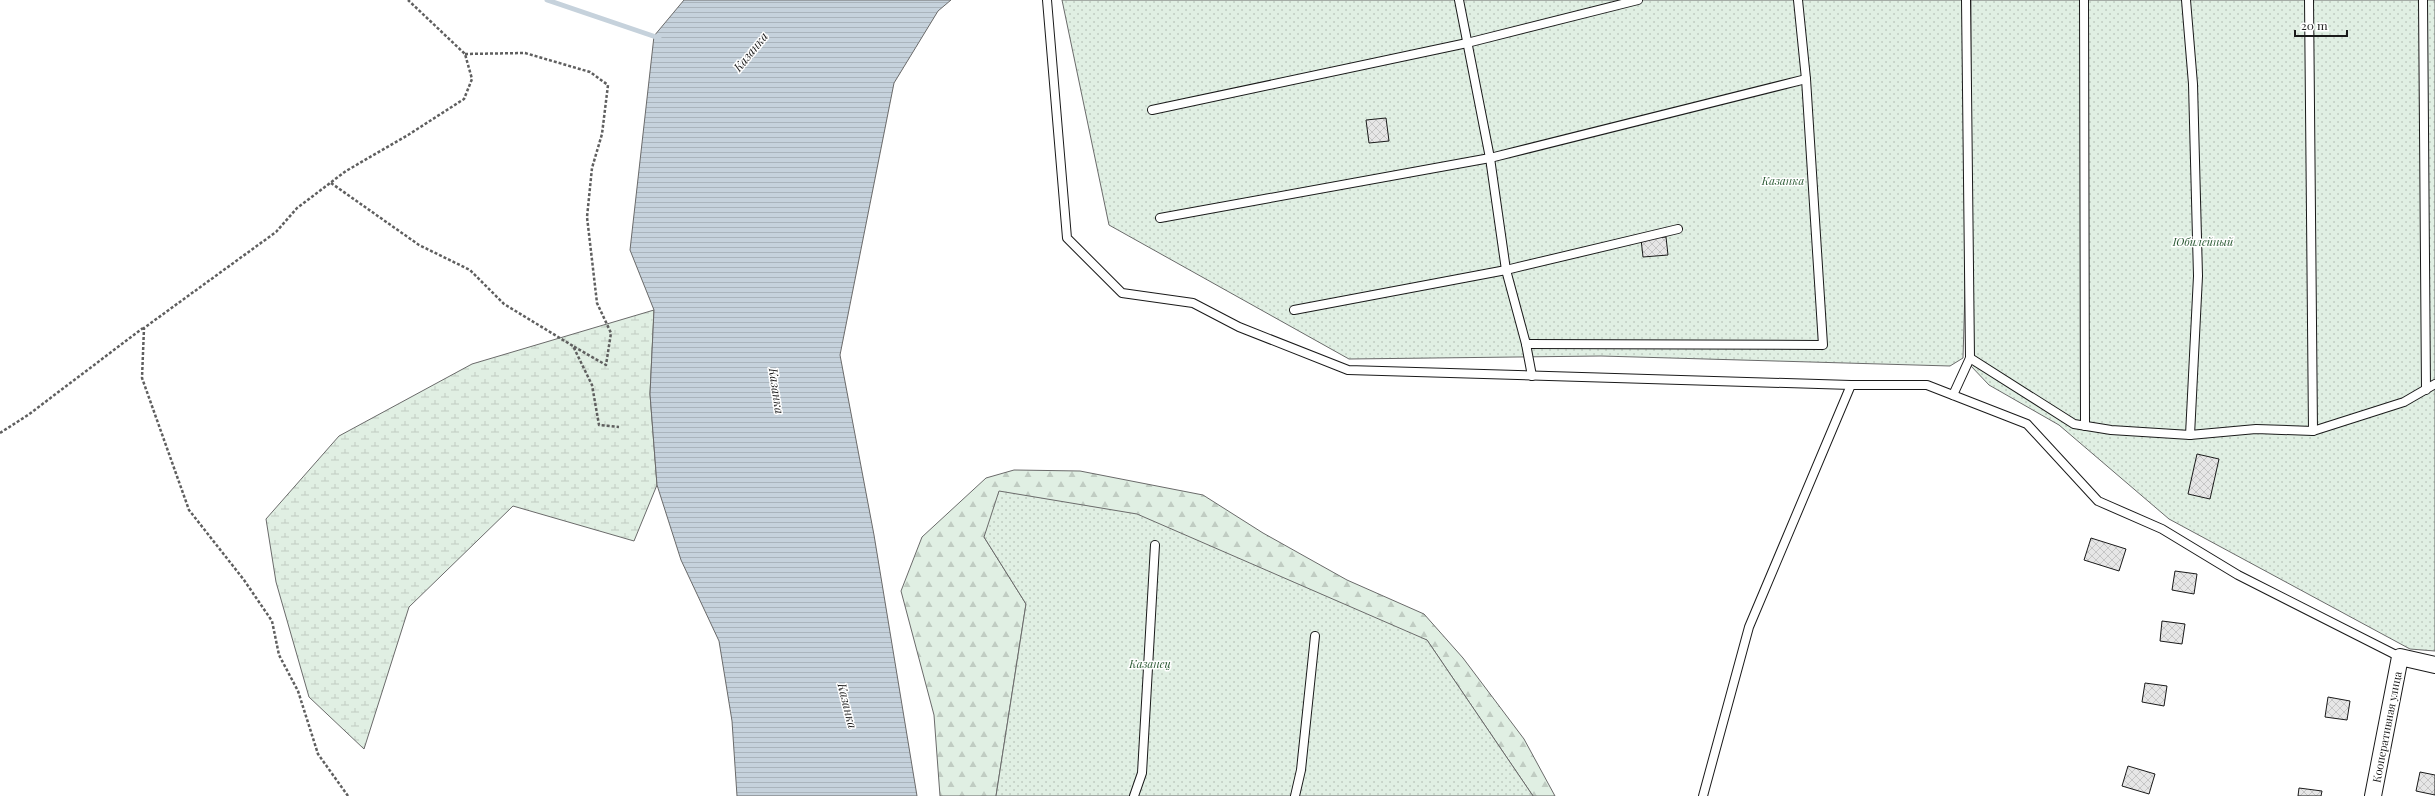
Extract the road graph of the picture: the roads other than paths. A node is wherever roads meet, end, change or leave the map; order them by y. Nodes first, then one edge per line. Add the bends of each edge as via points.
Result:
1 (1047, 0) edge
2 (1459, 0) edge
3 (1638, 0) edge
4 (1798, 0) edge
5 (1966, 0) edge
6 (2084, 0) edge
7 (2186, 0) edge
8 (2310, 0) edge
9 (2423, 0) edge
10 (1467, 43) junction
11 (1806, 78) junction
12 (1152, 110) dead end
13 (1490, 158) junction
14 (1160, 218) dead end
15 (1678, 229) dead end
16 (1506, 270) junction
17 (1294, 310) dead end
18 (1526, 344) junction
19 (1970, 358) junction
20 (1532, 376) junction
21 (2435, 384) edge
22 (1851, 386) junction
23 (2426, 390) junction
24 (1952, 395) junction
25 (2085, 426) junction
26 (2313, 431) junction
27 (2190, 435) junction
28 (1155, 545) dead end
29 (1315, 636) dead end
30 (2400, 657) junction
31 (2435, 665) edge
32 (1134, 796) edge
33 (1295, 796) edge
34 (1703, 796) edge
35 (2373, 796) edge

1 - 20 lane via 1067,238 1122,293 1193,303 1239,327 1348,370
2 - 10 lane
3 - 10 lane
4 - 11 lane
5 - 19 lane
6 - 25 lane
7 - 27 lane via 2192,84 2198,276
8 - 26 lane
9 - 23 lane
10 - 12 lane
10 - 13 lane
11 - 13 lane
11 - 18 lane via 1823,345
13 - 14 lane
13 - 16 lane
15 - 16 lane
16 - 17 lane
16 - 18 lane
18 - 20 lane
19 - 24 lane
19 - 25 lane via 2074,424
20 - 22 lane
21 - 23 lane
22 - 24 lane via 1927,385
22 - 34 lane via 1749,627
23 - 26 lane via 2404,402
24 - 30 lane via 2027,424 2098,501 2162,529 2238,575
25 - 27 lane
26 - 27 lane via 2256,429
28 - 32 lane via 1142,773
29 - 33 lane via 1301,770
30 - 31 street
30 - 35 street, Кооперативная улица

